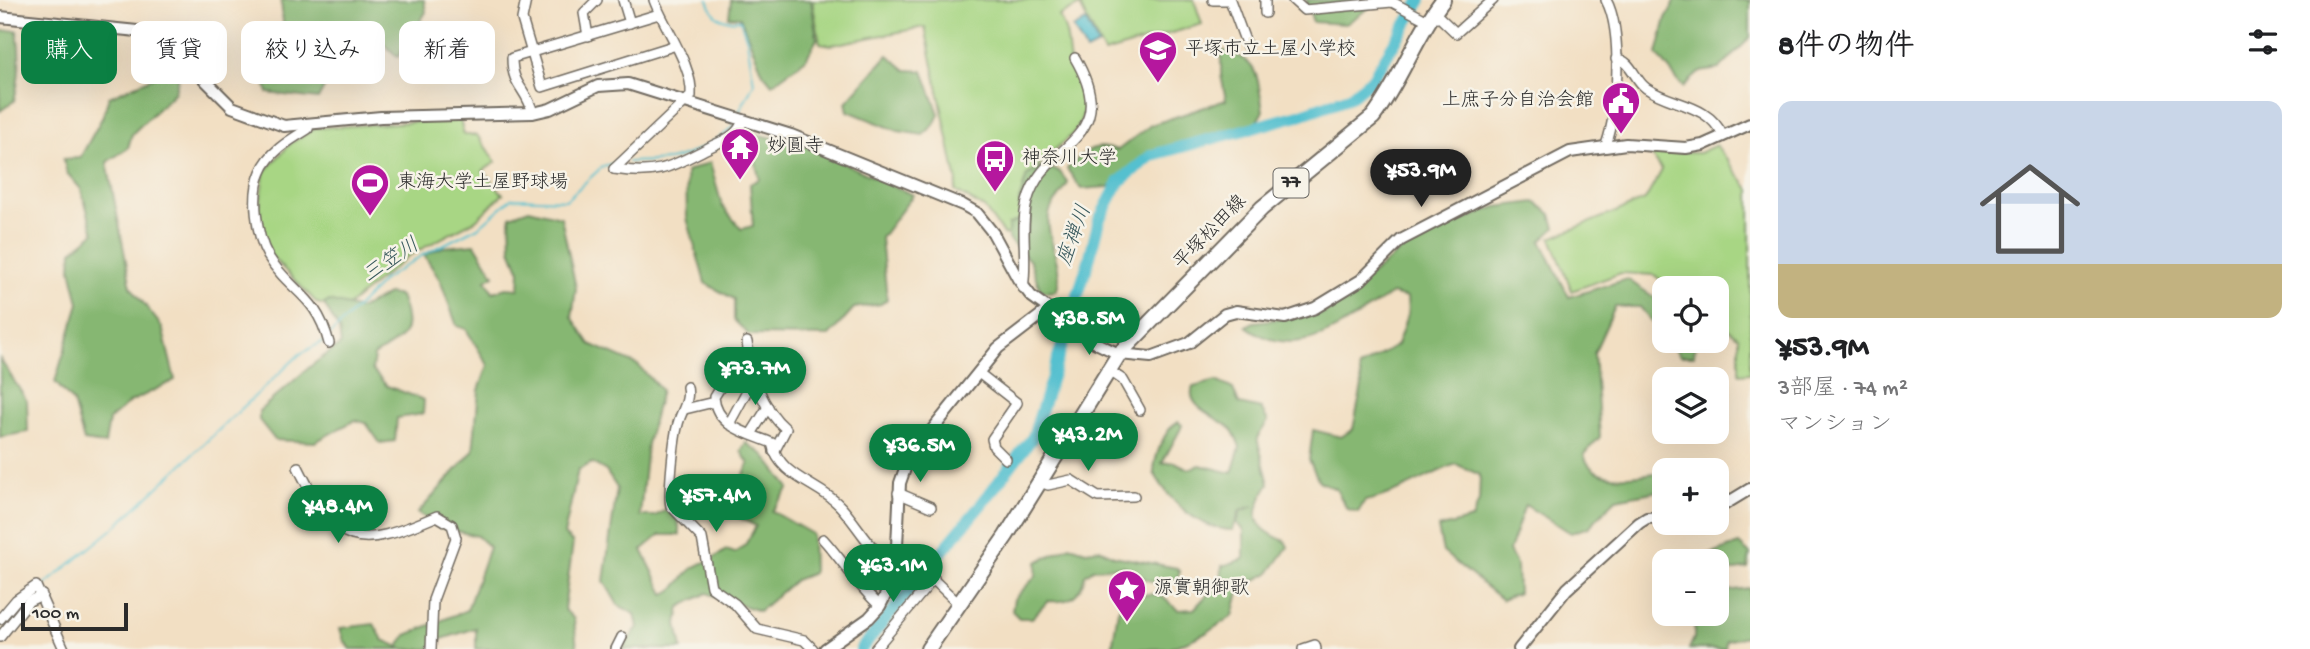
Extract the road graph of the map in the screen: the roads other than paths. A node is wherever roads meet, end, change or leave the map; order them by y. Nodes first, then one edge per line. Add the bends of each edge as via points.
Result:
1 (526, 0) edge
2 (597, 0) edge
3 (623, 0) edge
4 (654, 0) edge
5 (1213, 0) edge
6 (1228, 0) edge
7 (1265, 0) edge
8 (1293, 0) edge
9 (1443, 0) edge
10 (1493, 0) edge
11 (1606, 0) edge
12 (1265, 13) dead end
13 (659, 14) junction
14 (0, 17) edge
15 (1431, 17) junction
16 (630, 23) junction
17 (588, 36) junction
18 (673, 46) junction
19 (1247, 46) dead end
20 (533, 53) junction
21 (1075, 58) dead end
22 (1616, 59) junction
23 (685, 102) junction
24 (533, 113) junction
25 (739, 118) junction
26 (1750, 124) edge
27 (309, 125) junction
28 (1723, 136) junction
29 (1606, 145) junction
30 (1023, 288) junction
31 (1049, 309) junction
32 (747, 342) dead end
33 (329, 343) dead end
34 (1119, 354) junction
35 (749, 362) junction
36 (1110, 371) junction
37 (980, 374) junction
38 (755, 376) junction
39 (687, 387) dead end
40 (714, 402) junction
41 (768, 407) junction
42 (685, 410) junction
43 (1140, 410) dead end
44 (729, 424) junction
45 (751, 435) junction
46 (774, 452) junction
47 (1006, 459) dead end
48 (298, 467) dead end
49 (1040, 482) junction
50 (1750, 489) edge
51 (898, 493) junction
52 (1134, 496) dead end
53 (1729, 502) edge
54 (931, 507) dead end
55 (1652, 518) edge
56 (823, 539) dead end
57 (896, 567) junction
58 (933, 578) junction
59 (42, 595) junction
60 (960, 605) junction
61 (880, 606) junction
62 (0, 619) edge
63 (0, 637) edge
64 (622, 637) dead end
65 (64, 649) edge
66 (431, 649) edge
67 (616, 649) edge
68 (813, 649) edge
69 (825, 649) edge
70 (875, 649) edge
71 (928, 649) edge
72 (1303, 649) edge
73 (1316, 649) edge
74 (1519, 649) edge

1 - 20 street via 522,19
2 - 17 street via 584,13
3 - 16 street
4 - 13 street
5 - 6 street
6 - 19 street
7 - 12 street
8 - 15 street via 1304,10 1386,2
9 - 15 main road, 平塚松田線 / 77
10 - 15 street via 1456,33
11 - 22 street via 1612,13
13 - 16 street
13 - 18 street
14 - 27 street via 147,32 171,46 232,107 262,120
15 - 34 main road, 平塚松田線 / 77 via 1373,117 1262,208
16 - 17 street
17 - 20 street
18 - 20 street via 542,87
18 - 23 street via 692,86
20 - 24 street via 512,58 514,81 528,96
21 - 30 street via 1090,91 1090,107 1076,140 1031,189
22 - 28 street via 1629,65 1648,89 1701,111
22 - 29 street
23 - 24 street via 613,83
23 - 25 street
23 - 25 street via 614,169 677,166 730,138
24 - 27 street via 381,117
25 - 30 street via 970,209 993,233
26 - 28 street
27 - 33 street via 275,151 260,172 258,223 269,258 318,310
28 - 29 street via 1686,148
29 - 34 street via 1570,152 1428,223 1390,248 1362,280 1307,311 1285,317 1236,311 1225,314 1175,351 1151,358
30 - 31 street
31 - 34 street
31 - 37 street via 998,348
32 - 35 street
34 - 36 main road, 平塚松田線 / 77
35 - 38 street
35 - 40 street via 734,365
36 - 43 street via 1123,380
36 - 49 main road, 平塚松田線 / 77
37 - 47 street via 1017,402 992,439
37 - 51 street via 908,460
38 - 41 street
38 - 44 street
39 - 42 street
40 - 42 street
40 - 44 street
41 - 45 street
41 - 46 street via 786,429
42 - 68 street via 678,421 669,500 702,538 711,587 735,604 757,629 804,640
44 - 45 street
45 - 46 street via 772,443
46 - 57 street via 779,462 839,505 871,548
48 - 66 street via 320,510 347,533 387,537 437,516 452,525 456,538 433,600
49 - 52 street via 1048,485 1071,480 1098,497
49 - 60 main road, 平塚松田線 / 77
50 - 53 street
51 - 54 street
51 - 57 street
55 - 74 street via 1639,523 1567,589
56 - 61 street
57 - 58 street via 901,563 920,566
57 - 61 street
58 - 60 street
58 - 70 street
59 - 62 street via 36,586
59 - 63 street via 29,601
59 - 65 street
60 - 71 main road, 平塚松田線 / 77
61 - 69 street
64 - 67 street
72 - 73 street via 1315,645

